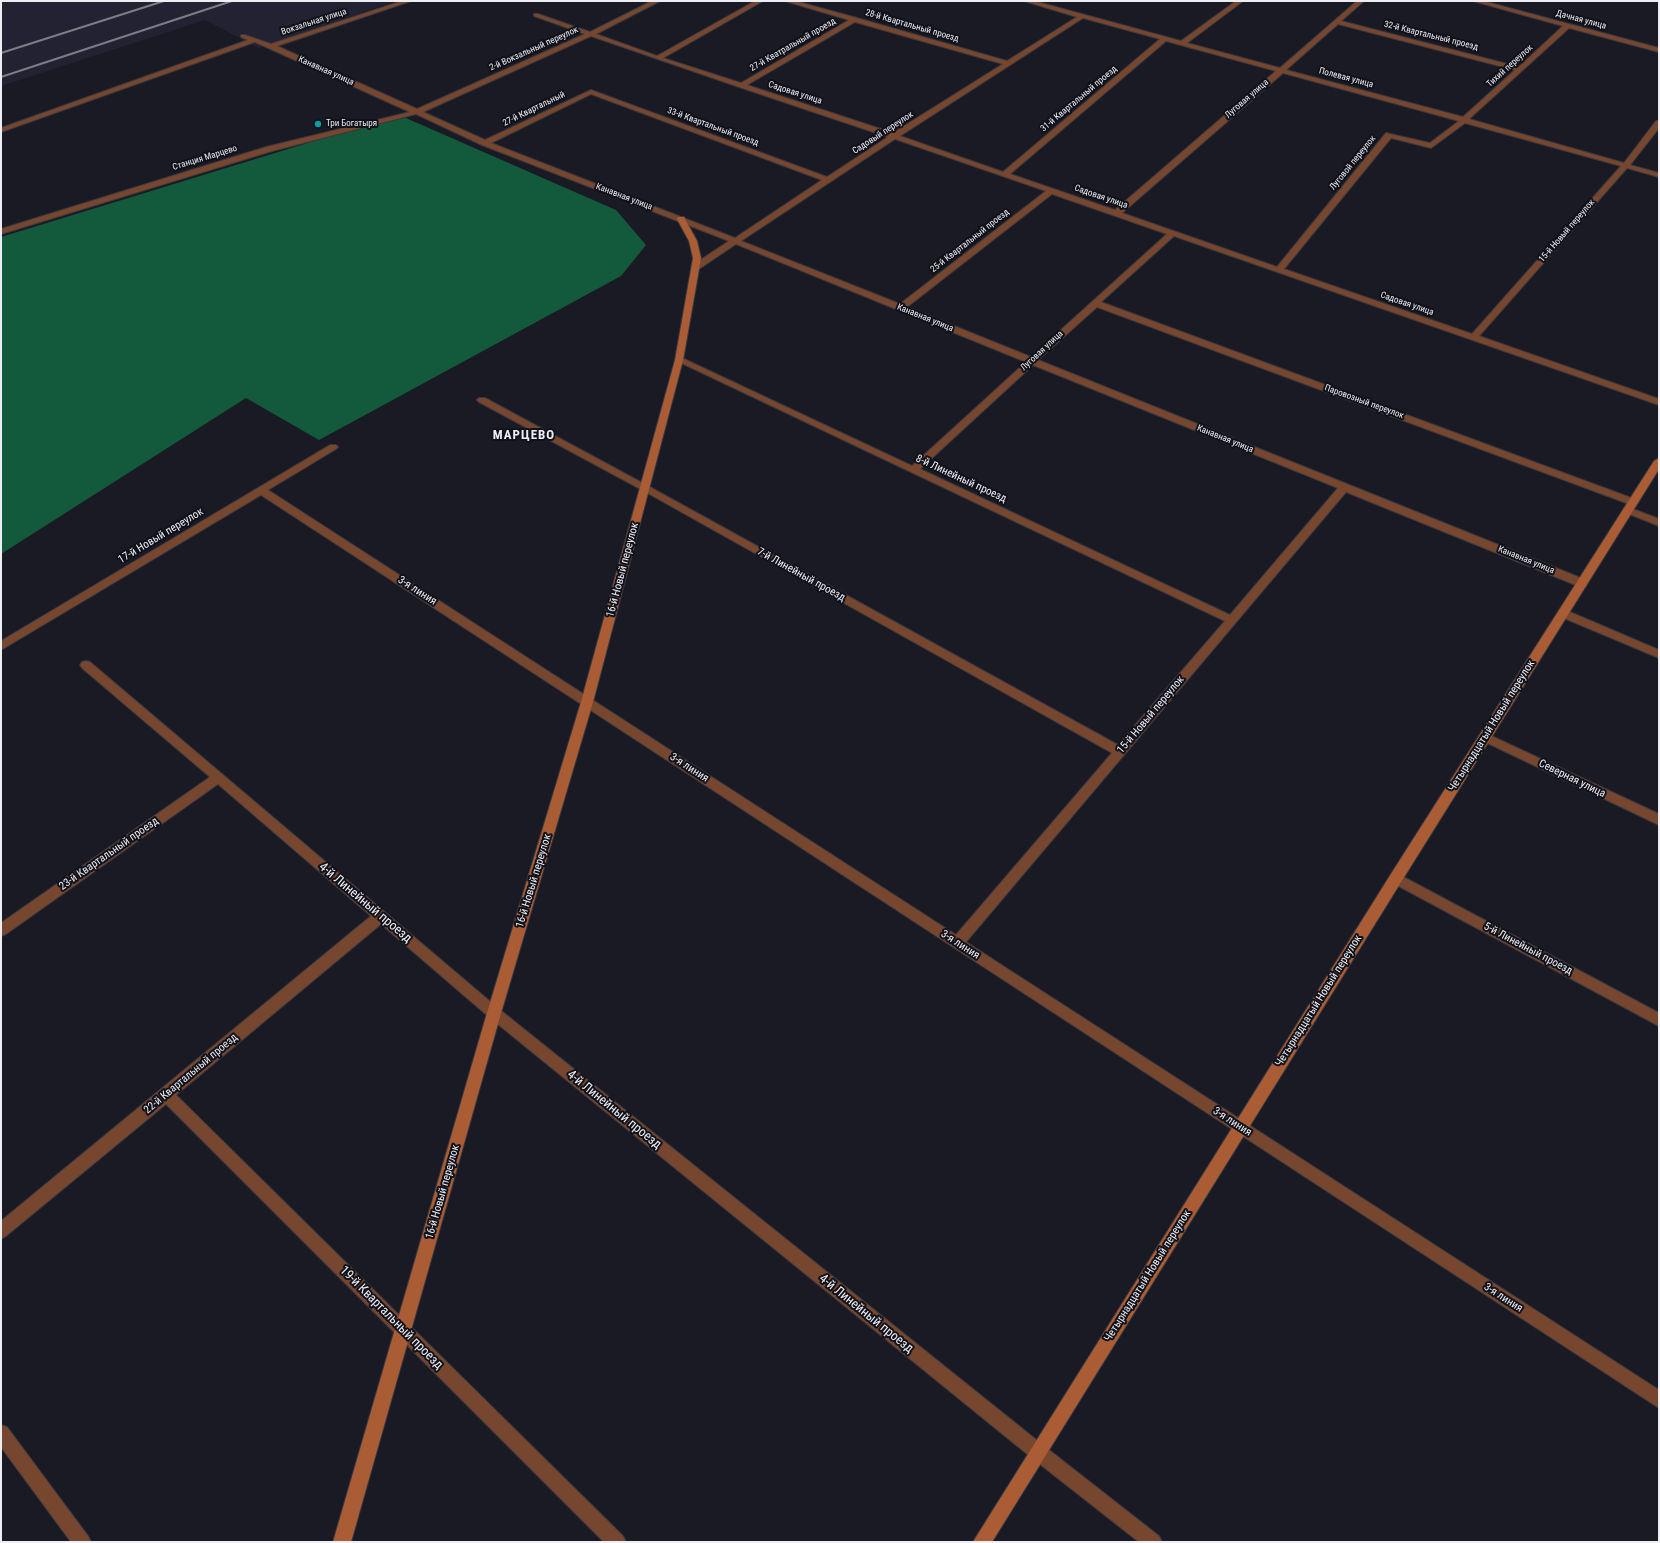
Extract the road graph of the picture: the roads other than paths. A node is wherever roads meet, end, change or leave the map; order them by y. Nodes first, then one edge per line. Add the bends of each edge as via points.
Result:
1 (408, 1) edge
2 (657, 1) edge
3 (760, 1) edge
4 (788, 1) edge
5 (1027, 1) edge
6 (1240, 1) edge
7 (1361, 1) edge
8 (1476, 1) edge
9 (536, 15) dead end
10 (1082, 16) junction
11 (855, 19) junction
12 (1337, 22) junction
13 (1568, 26) junction
14 (591, 34) junction
15 (243, 36) dead end
16 (1165, 38) junction
17 (255, 40) junction
18 (1182, 43) junction
19 (271, 46) junction
20 (1659, 50) edge
21 (658, 58) junction
22 (1008, 63) junction
23 (1520, 69) junction
24 (1280, 70) junction
25 (741, 86) junction
26 (591, 92) joint
27 (417, 112) junction
28 (1464, 120) junction
29 (1659, 123) edge
30 (1, 130) edge
31 (894, 136) junction
32 (484, 143) junction
33 (1626, 165) junction
34 (1005, 174) junction
35 (1659, 174) edge
36 (828, 180) junction
37 (1051, 191) junction
38 (1117, 213) junction
39 (681, 219) junction
40 (1, 232) edge
41 (1172, 232) junction
42 (736, 241) junction
43 (696, 267) junction
44 (1279, 270) junction
45 (1095, 303) junction
46 (901, 308) junction
47 (1473, 338) junction
48 (679, 360) junction
49 (1032, 361) junction
50 (482, 400) dead end
51 (1659, 402) edge
52 (333, 447) dead end
53 (1659, 461) edge
54 (913, 470) junction
55 (645, 488) junction
56 (1346, 488) junction
57 (262, 490) junction
58 (1630, 506) junction
59 (1659, 523) edge
60 (1582, 583) junction
61 (1563, 612) junction
62 (1232, 620) junction
63 (1, 646) edge
64 (1659, 654) edge
65 (86, 665) dead end
66 (587, 702) junction
67 (1485, 737) junction
68 (1120, 752) junction
69 (218, 778) junction
70 (1659, 820) edge
71 (1396, 878) junction
72 (381, 916) junction
73 (1, 930) edge
74 (957, 943) junction
75 (494, 1013) junction
76 (1659, 1020) edge
77 (166, 1094) junction
78 (1240, 1127) junction
79 (1, 1232) edge
80 (403, 1330) junction
81 (1659, 1400) edge
82 (1, 1434) edge
83 (1038, 1452) junction
84 (82, 1542) edge
85 (342, 1542) edge
86 (617, 1542) edge
87 (982, 1542) edge
88 (1153, 1542) edge

1 - 19 street, Вокзальная улица
2 - 14 street, 2-й Вокзальный переулок
3 - 21 street
4 - 11 street, 28-й Квартальный проезд
5 - 10 street, Полевая улица
6 - 18 street
7 - 12 street, Луговая улица
8 - 13 street, Дачная улица
9 - 14 street, Садовая улица
10 - 16 street, Полевая улица
10 - 22 street, Садовый переулок
11 - 22 street, 28-й Квартальный проезд
11 - 25 street, 27-й Кватральный проезд
12 - 23 street, 32-й Квартальный проезд
12 - 24 street, Луговая улица
13 - 20 street, Дачная улица
13 - 23 street, Тихий переулок
14 - 21 street, Садовая улица
14 - 27 street, 2-й Вокзальный переулок
15 - 17 street, Канавная улица
16 - 18 street, Полевая улица
16 - 34 street, 31-й Квартальный проезд
17 - 19 street, Канавная улица
17 - 30 street
18 - 24 street, Полевая улица
19 - 27 street, Канавная улица
21 - 25 street, Садовая улица
22 - 31 street, Садовый переулок
23 - 28 street, Тихий переулок
24 - 28 street, Полевая улица
24 - 38 street, Луговая улица
25 - 31 street, Садовая улица
26 - 32 street, 27-й Квартальный
26 - 36 street, 33-й Квартальный проезд
27 - 32 street, Канавная улица
27 - 40 street, Станция Марцево via 269,149
28 - 33 street, Полевая улица
28 - 44 street, Луговой переулок via 1431,146 1389,135
29 - 33 street, 15-й Новый переулок
31 - 34 street, Садовая улица
31 - 36 street, Садовый переулок
32 - 39 street, Канавная улица
33 - 35 street, Полевая улица
33 - 47 street, 15-й Новый переулок
34 - 37 street, Садовая улица
36 - 42 street, Садовый переулок
37 - 38 street, Садовая улица
37 - 46 street, 25-й Квартальный проезд
38 - 41 street, Садовая улица
39 - 42 street, Канавная улица
39 - 43 street, 16-й Новый переулок via 693,241 697,258
41 - 44 street, Садовая улица
41 - 45 street, Луговая улица
42 - 43 street, Садовый переулок
42 - 46 street, Канавная улица
43 - 48 street, 16-й Новый переулок
44 - 47 street, Садовая улица
45 - 49 street, Луговая улица
45 - 58 street, Паровозный переулок
46 - 49 street, Канавная улица
47 - 51 street, Садовая улица
48 - 54 street, 8-й Линейный проезд
48 - 55 street, 16-й Новый переулок
49 - 54 street, Луговая улица
49 - 56 street, Канавная улица
50 - 55 street, 7-й Линейный проезд
52 - 57 street, 17-й Новый переулок
53 - 58 street, Четырнадцатый Новый переулок
54 - 62 street, 8-й Линейный проезд
55 - 66 street, 16-й Новый переулок
55 - 68 street, 7-й Линейный проезд
56 - 60 street, Канавная улица
56 - 62 street, 15-й Новый переулок
57 - 63 street, 17-й Новый переулок
57 - 66 street, 3-я линия
58 - 59 street, Паровозный переулок
58 - 60 street, Четырнадцатый Новый переулок
60 - 61 street, Четырнадцатый Новый переулок
61 - 64 street
61 - 67 street, Четырнадцатый Новый переулок
62 - 68 street, 15-й Новый переулок
65 - 69 street, 4-й Линейный проезд
66 - 74 street, 3-я линия
66 - 75 street, 16-й Новый переулок
67 - 70 street, Северная улица
67 - 71 street, Четырнадцатый Новый переулок
68 - 74 street, 15-й Новый переулок
69 - 72 street, 4-й Линейный проезд
69 - 73 street, 23-й Квартальный проезд
71 - 76 street, 5-й Линейный проезд
71 - 78 street, Четырнадцатый Новый переулок
72 - 75 street, 4-й Линейный проезд
72 - 77 street, 22-й Квартальный проезд
74 - 78 street, 3-я линия
75 - 80 street, 16-й Новый переулок
75 - 83 street, 4-й Линейный проезд
77 - 79 street, 22-й Квартальный проезд
77 - 80 street, 19-й Квартальный проезд
78 - 81 street, 3-я линия
78 - 83 street, Четырнадцатый Новый переулок
80 - 85 street, 16-й Новый переулок
80 - 86 street, 19-й Квартальный проезд
82 - 84 street
83 - 87 street, Четырнадцатый Новый переулок
83 - 88 street, 4-й Линейный проезд

